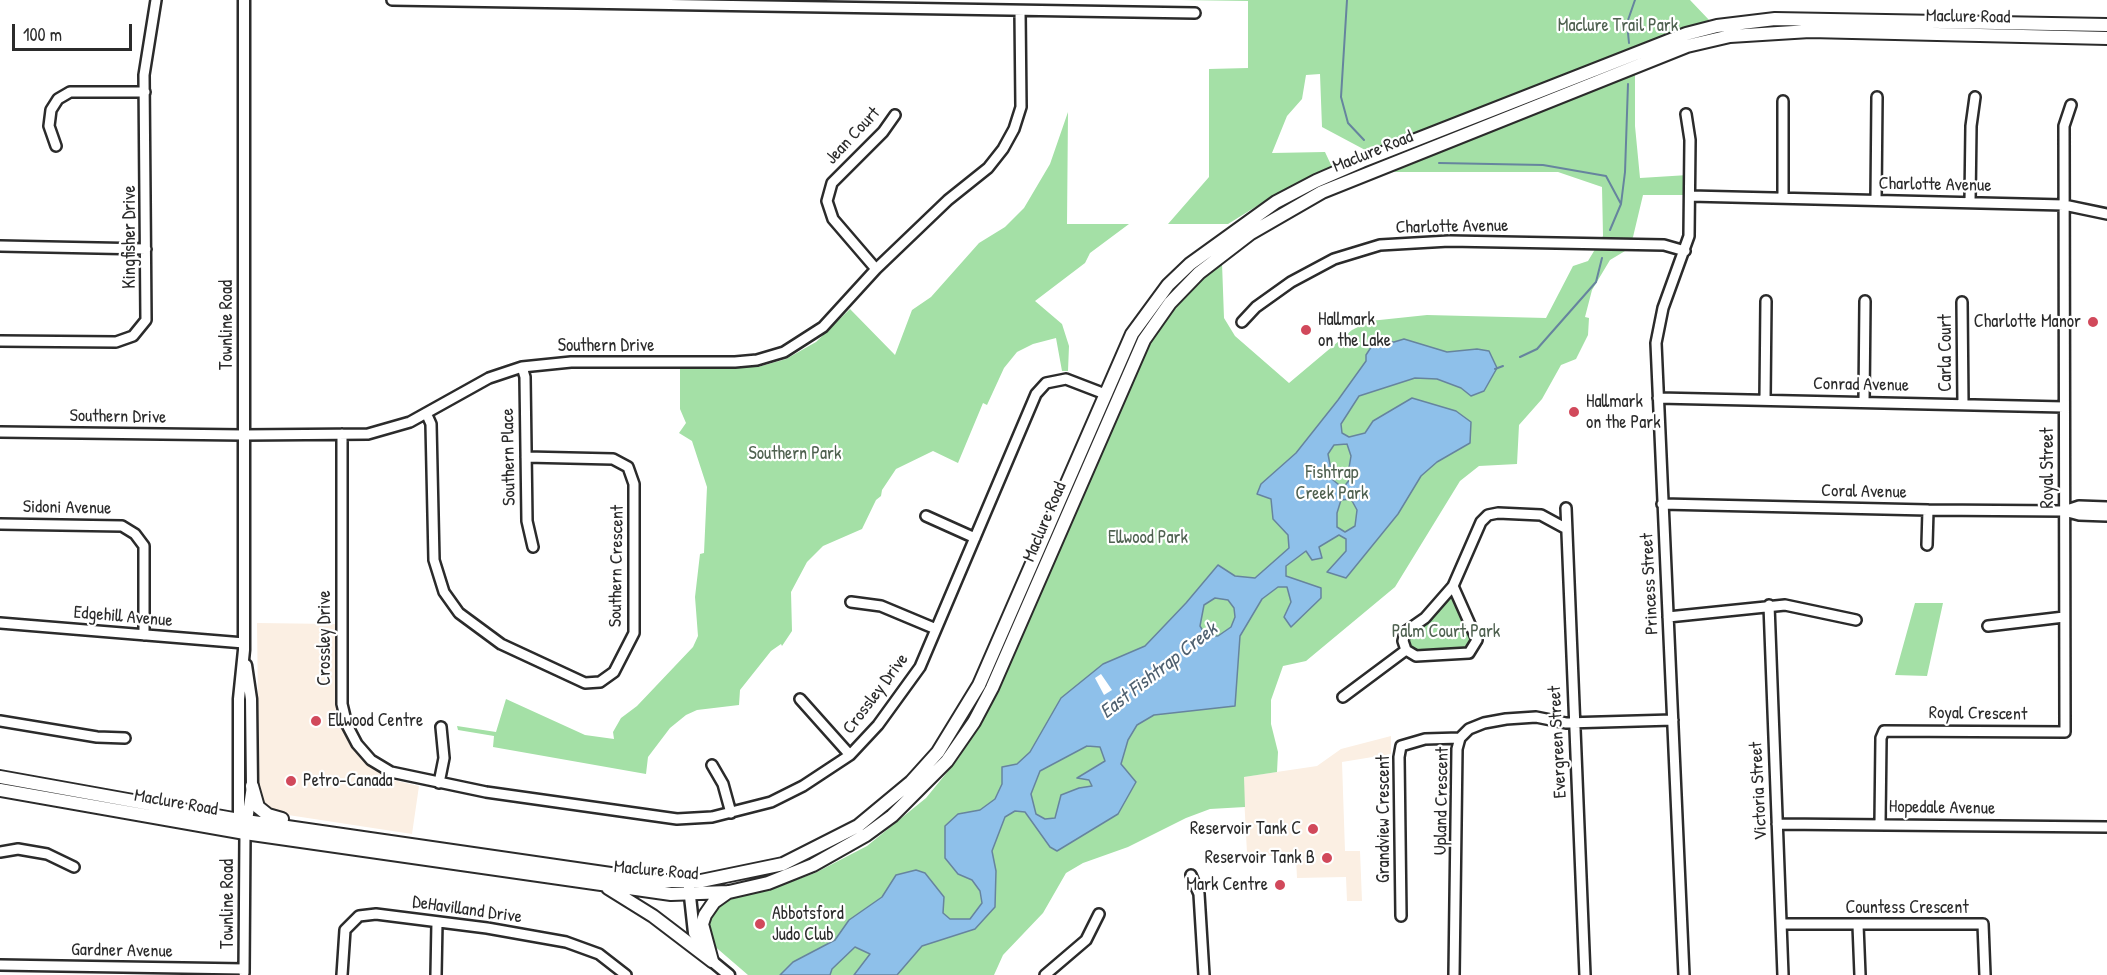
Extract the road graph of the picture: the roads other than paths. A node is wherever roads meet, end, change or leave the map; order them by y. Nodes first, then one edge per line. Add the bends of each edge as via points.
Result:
1 (156, 0) edge
2 (244, 0) edge
3 (392, 0) edge
4 (645, 2) edge
5 (739, 3) edge
6 (1020, 11) junction
7 (1195, 13) dead end
8 (2107, 25) edge
9 (2107, 38) edge
10 (145, 92) junction
11 (1877, 97) dead end
12 (1975, 97) dead end
13 (1783, 101) dead end
14 (2072, 105) dead end
15 (1686, 114) dead end
16 (895, 115) dead end
17 (56, 146) dead end
18 (1690, 196) junction
19 (1783, 198) junction
20 (1876, 200) junction
21 (1970, 202) junction
22 (2064, 205) junction
23 (2107, 214) edge
24 (0, 246) edge
25 (146, 249) junction
26 (1685, 251) junction
27 (876, 269) junction
28 (1766, 301) dead end
29 (1865, 301) dead end
30 (1962, 302) dead end
31 (1242, 322) dead end
32 (0, 341) edge
33 (522, 367) junction
34 (1105, 394) junction
35 (1658, 398) junction
36 (1766, 399) junction
37 (1864, 402) junction
38 (1963, 404) junction
39 (2064, 407) junction
40 (427, 415) junction
41 (0, 432) edge
42 (342, 434) junction
43 (243, 435) junction
44 (1093, 454) junction
45 (526, 457) junction
46 (1662, 504) junction
47 (2107, 507) edge
48 (1566, 508) dead end
49 (1928, 510) junction
50 (2064, 511) junction
51 (926, 516) dead end
52 (2107, 516) edge
53 (0, 524) edge
54 (1565, 528) junction
55 (975, 537) junction
56 (1927, 545) dead end
57 (533, 547) dead end
58 (1453, 586) junction
59 (851, 602) dead end
60 (1769, 605) junction
61 (1668, 617) junction
62 (2064, 617) junction
63 (1856, 620) dead end
64 (0, 623) edge
65 (1988, 626) dead end
66 (936, 629) junction
67 (144, 635) junction
68 (244, 646) junction
69 (1406, 650) junction
70 (1343, 697) dead end
71 (800, 699) dead end
72 (1673, 720) junction
73 (0, 721) edge
74 (1574, 723) junction
75 (441, 727) dead end
76 (2065, 732) joint
77 (125, 738) dead end
78 (1460, 738) junction
79 (850, 756) junction
80 (712, 765) dead end
81 (0, 777) edge
82 (439, 783) junction
83 (252, 786) junction
84 (0, 790) edge
85 (731, 813) junction
86 (1777, 824) junction
87 (1880, 824) junction
88 (244, 825) junction
89 (2107, 827) edge
90 (304, 829) junction
91 (0, 852) edge
92 (74, 867) dead end
93 (1191, 875) dead end
94 (602, 884) junction
95 (689, 889) junction
96 (729, 892) junction
97 (1099, 914) dead end
98 (1401, 916) dead end
99 (437, 922) junction
100 (1781, 924) junction
101 (1858, 925) junction
102 (712, 961) junction
103 (0, 965) edge
104 (244, 972) edge
105 (342, 975) edge
106 (436, 975) edge
107 (626, 975) edge
108 (729, 975) edge
109 (1045, 975) edge
110 (1203, 975) edge
111 (1454, 975) edge
112 (1585, 975) edge
113 (1684, 975) edge
114 (1783, 975) edge
115 (1860, 975) edge
116 (1985, 975) edge

1 - 10 street, Kingfisher Drive via 145,58
2 - 43 street, Townline Road
3 - 4 street
4 - 5 street
5 - 6 street
6 - 7 street
6 - 27 street, Southern Drive via 1021,107 1014,129 988,168 948,200
8 - 34 main road, Maclure Road via 1775,19 1686,34 1362,161 1276,202 1219,240 1168,285 1132,334
9 - 44 main road, Maclure Road via 1810,31 1730,36 1687,46 1342,184 1251,233 1178,293 1144,340
10 - 17 street via 70,92 58,99 51,110 50,126
10 - 25 street, Kingfisher Drive
11 - 20 street
12 - 21 street
13 - 19 street
14 - 22 street, Royal Street via 2064,126
15 - 18 street, Princess Street
16 - 27 street, Jean Court via 884,132 832,183 827,201 832,219
18 - 19 street, Charlotte Avenue
18 - 26 street, Princess Street
19 - 20 street, Charlotte Avenue
20 - 21 street, Charlotte Avenue
21 - 22 street, Charlotte Avenue
22 - 23 street, Charlotte Avenue
22 - 39 street, Royal Street
24 - 25 street
25 - 32 street, Kingfisher Drive via 146,320 133,336 116,342
26 - 31 street, Charlotte Avenue via 1664,245 1459,241 1380,245 1334,259 1291,282
26 - 35 street, Princess Street via 1659,325
27 - 33 street, Southern Drive via 812,336 784,352 757,360 571,362
28 - 36 street
29 - 37 street
30 - 38 street, Carla Court
33 - 40 street, Southern Drive via 489,378
33 - 45 street, Southern Place
34 - 44 main road via 1107,405 1092,439
34 - 55 street, Crossley Drive via 1071,379 1056,379 1036,394
34 - 95 main road, Maclure Road via 979,685 938,752 858,826 806,854 754,873
35 - 36 street, Conrad Avenue
35 - 46 street, Princess Street
36 - 37 street, Conrad Avenue
37 - 38 street, Conrad Avenue
38 - 39 street, Conrad Avenue
39 - 50 street, Royal Street
40 - 42 street, Southern Drive via 368,434
40 - 45 street, Southern Crescent via 431,424 434,560 444,592 459,613 501,644 585,683 600,682 614,672 634,633 634,484 628,467 613,459
41 - 43 street, Southern Drive
42 - 43 street, Southern Drive
42 - 82 street, Crossley Drive via 342,704 347,725 371,760 392,772
43 - 68 street, Townline Road
44 - 96 main road, Maclure Road via 992,688 947,761 891,816 840,852 777,879
45 - 57 street, Southern Place via 527,522
46 - 49 street, Coral Avenue
46 - 61 street, Princess Street
47 - 50 street, Coral Avenue via 2079,506
48 - 54 street, Evergreen Street
49 - 50 street, Coral Avenue
49 - 56 street
50 - 52 street, Coral Avenue via 2079,516
50 - 62 street, Royal Street
51 - 55 street
53 - 67 street, Sidoni Avenue via 122,526 135,534 144,546
54 - 58 street via 1541,515 1488,515 1480,522
54 - 74 street, Evergreen Street
55 - 66 street, Crossley Drive
58 - 69 street via 1425,618 1406,632
58 - 69 street via 1477,640 1469,653 1416,656
59 - 66 street via 881,606
60 - 61 street
60 - 63 street
60 - 86 street, Victoria Street
61 - 72 street, Princess Street
62 - 65 street
62 - 76 street, Royal Street
64 - 67 street, Edgehill Avenue
66 - 79 street, Crossley Drive via 920,668
67 - 68 street, Edgehill Avenue
68 - 83 street, Townline Road via 251,699
68 - 88 street, Townline Road via 239,699
69 - 70 street
71 - 79 street
72 - 74 street, Upland Crescent
72 - 113 street, Princess Street
73 - 77 street via 97,738
74 - 78 street, Upland Crescent via 1536,717 1506,719 1469,729
74 - 112 street, Evergreen Street
75 - 82 street via 444,758
76 - 87 street, Royal Crescent via 1884,731
78 - 98 street, Grandview Crescent via 1425,739 1401,746
78 - 111 street, Upland Crescent
79 - 85 street, Crossley Drive via 771,802
80 - 85 street via 723,784
81 - 88 main road, Maclure Road
82 - 85 street, Crossley Drive via 642,816 677,819
83 - 88 street, Townline Road
83 - 90 main road via 255,802 263,812 296,822
84 - 88 main road, Maclure Road
86 - 87 street, Hopedale Avenue
86 - 100 street, Victoria Street
87 - 89 street, Hopedale Avenue
88 - 90 main road, Maclure Road
88 - 94 main road, Maclure Road
88 - 104 street, Townline Road
90 - 95 main road, Maclure Road via 659,881
91 - 92 street via 18,849 47,854
93 - 110 street via 1199,894
94 - 95 main road, Maclure Road
94 - 102 main road via 653,916
95 - 96 main road, Maclure Road
95 - 102 street via 694,933
96 - 102 main road via 714,902 705,915 703,933
97 - 109 street via 1086,940
99 - 105 street, DeHavilland Drive via 376,914 359,916 343,936
99 - 106 street
99 - 107 street, DeHavilland Drive via 566,942 599,954
100 - 101 street, Countess Crescent
100 - 114 street, Victoria Street
101 - 115 street
101 - 116 street, Countess Crescent via 1983,924
102 - 108 street
103 - 104 street, Gardner Avenue

